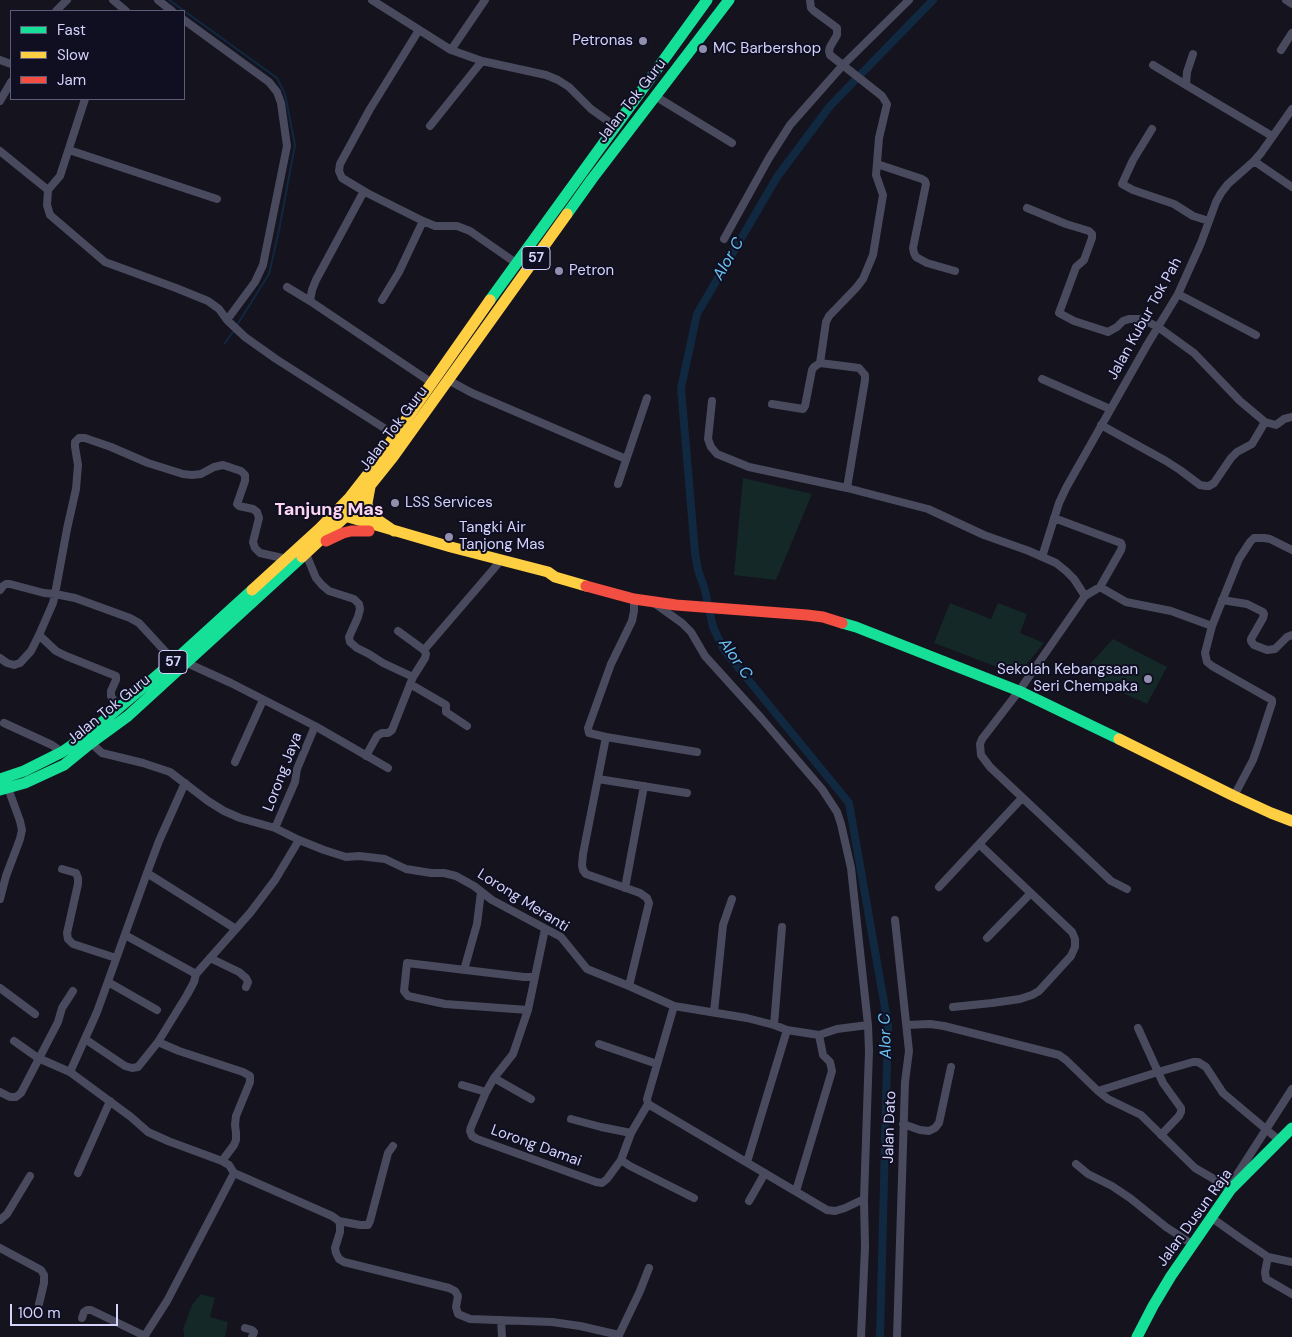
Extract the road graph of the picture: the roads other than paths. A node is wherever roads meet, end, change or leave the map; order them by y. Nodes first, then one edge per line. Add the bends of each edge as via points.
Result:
1 (68, 0) edge
2 (113, 0) edge
3 (158, 0) edge
4 (372, 0) edge
5 (486, 0) edge
6 (700, 0) edge
7 (707, 0) edge
8 (719, 0) edge
9 (729, 0) edge
10 (810, 0) edge
11 (909, 0) edge
12 (1286, 0) edge
13 (1292, 4) edge
14 (57, 10) edge
15 (125, 10) edge
16 (171, 10) edge
17 (185, 21) edge
18 (690, 24) junction
19 (419, 30) junction
20 (1292, 33) edge
21 (451, 50) junction
22 (1281, 50) dead end
23 (1193, 54) dead end
24 (482, 61) junction
25 (1152, 65) dead end
26 (845, 67) junction
27 (10, 84) edge
28 (1186, 85) junction
29 (655, 96) junction
30 (85, 100) edge
31 (0, 101) edge
32 (1292, 109) edge
33 (430, 126) dead end
34 (615, 126) junction
35 (1152, 129) dead end
36 (625, 135) junction
37 (1272, 136) junction
38 (732, 143) dead end
39 (68, 150) junction
40 (0, 152) edge
41 (1254, 161) junction
42 (877, 164) junction
43 (1292, 187) edge
44 (48, 190) junction
45 (364, 191) junction
46 (217, 199) dead end
47 (1026, 208) dead end
48 (423, 221) junction
49 (1209, 221) junction
50 (724, 240) dead end
51 (516, 263) junction
52 (955, 271) dead end
53 (287, 287) dead end
54 (1178, 294) junction
55 (382, 300) dead end
56 (310, 301) junction
57 (228, 321) junction
58 (1158, 327) junction
59 (1256, 335) dead end
60 (820, 363) junction
61 (448, 380) junction
62 (1042, 380) dead end
63 (432, 384) junction
64 (647, 398) dead end
65 (712, 401) dead end
66 (772, 404) dead end
67 (1110, 409) junction
68 (1292, 416) edge
69 (1265, 422) junction
70 (1101, 426) junction
71 (395, 435) junction
72 (626, 459) junction
73 (618, 484) dead end
74 (371, 485) junction
75 (848, 488) junction
76 (337, 518) junction
77 (1054, 518) junction
78 (369, 531) junction
79 (394, 531) junction
80 (319, 542) junction
81 (1292, 550) edge
82 (306, 554) junction
83 (1042, 557) junction
84 (287, 559) junction
85 (497, 566) junction
86 (555, 577) junction
87 (1100, 586) junction
88 (0, 590) edge
89 (55, 594) junction
90 (1085, 596) junction
91 (634, 599) junction
92 (1222, 600) junction
93 (652, 602) junction
94 (1212, 626) junction
95 (398, 631) dead end
96 (39, 635) junction
97 (1292, 635) edge
98 (424, 650) junction
99 (0, 658) edge
100 (174, 661) junction
101 (187, 663) junction
102 (412, 680) junction
103 (1019, 691) junction
104 (263, 700) junction
105 (119, 708) junction
106 (4, 723) dead end
107 (316, 726) junction
108 (467, 726) dead end
109 (606, 737) junction
110 (91, 743) junction
111 (62, 752) junction
112 (697, 752) dead end
113 (366, 756) junction
114 (235, 762) dead end
115 (388, 768) dead end
116 (598, 779) junction
117 (185, 783) junction
118 (3, 786) edge
119 (644, 786) junction
120 (687, 793) dead end
121 (1234, 796) junction
122 (1022, 798) junction
123 (1292, 821) edge
124 (275, 828) junction
125 (298, 840) junction
126 (979, 844) junction
127 (62, 869) dead end
128 (147, 873) junction
129 (939, 887) dead end
130 (625, 888) junction
131 (1126, 889) dead end
132 (481, 892) junction
133 (1031, 894) junction
134 (0, 899) edge
135 (732, 899) dead end
136 (895, 920) dead end
137 (782, 926) dead end
138 (236, 929) junction
139 (545, 929) junction
140 (125, 935) junction
141 (987, 938) dead end
142 (116, 958) junction
143 (210, 958) junction
144 (464, 970) junction
145 (196, 974) junction
146 (534, 977) junction
147 (108, 982) junction
148 (630, 986) junction
149 (246, 987) dead end
150 (0, 988) edge
151 (73, 991) dead end
152 (674, 1006) junction
153 (953, 1006) dead end
154 (157, 1010) dead end
155 (528, 1010) junction
156 (714, 1012) junction
157 (35, 1014) dead end
158 (774, 1025) junction
159 (868, 1025) junction
160 (907, 1025) junction
161 (1138, 1028) dead end
162 (787, 1030) junction
163 (819, 1035) junction
164 (85, 1040) junction
165 (14, 1041) dead end
166 (158, 1042) junction
167 (599, 1044) dead end
168 (38, 1058) junction
169 (657, 1064) junction
170 (952, 1067) dead end
171 (70, 1072) junction
172 (1158, 1072) junction
173 (494, 1078) junction
174 (462, 1085) dead end
175 (1292, 1089) edge
176 (1098, 1091) junction
177 (0, 1092) edge
178 (486, 1092) junction
179 (531, 1099) dead end
180 (110, 1101) junction
181 (648, 1104) junction
182 (571, 1119) dead end
183 (903, 1124) junction
184 (1292, 1128) edge
185 (1266, 1129) junction
186 (631, 1133) junction
187 (1161, 1135) junction
188 (1280, 1141) junction
189 (393, 1146) dead end
190 (621, 1160) junction
191 (222, 1161) junction
192 (747, 1162) junction
193 (1076, 1164) dead end
194 (78, 1173) dead end
195 (234, 1173) junction
196 (765, 1173) junction
197 (30, 1176) dead end
198 (1229, 1189) junction
199 (796, 1191) junction
200 (694, 1198) dead end
201 (864, 1199) junction
202 (749, 1201) dead end
203 (1212, 1218) junction
204 (0, 1220) edge
205 (339, 1221) junction
206 (1192, 1244) junction
207 (0, 1248) edge
208 (1268, 1257) junction
209 (1292, 1262) edge
210 (649, 1268) dead end
211 (1292, 1294) edge
212 (39, 1304) dead end
213 (82, 1318) dead end
214 (501, 1320) junction
215 (245, 1328) dead end
216 (144, 1336) edge
217 (619, 1336) edge
218 (252, 1337) edge
219 (502, 1337) edge
220 (861, 1337) edge
221 (897, 1337) edge
222 (1137, 1337) edge

1 - 14 street
2 - 15 street
3 - 16 street
4 - 19 street
5 - 21 street
6 - 18 main road
7 - 18 main road, Jalan Tok Guru / 57
8 - 36 main road via 650,92
9 - 29 main road, Jalan Tok Guru / 57
10 - 26 street via 814,12 836,28 837,35 829,51
11 - 26 street
12 - 13 street
17 - 57 street via 269,82 281,103 287,146 263,266
18 - 34 main road, Jalan Tok Guru / 57
19 - 21 street
19 - 45 street via 370,108 340,164 342,178
20 - 22 street
21 - 24 street
23 - 28 street
24 - 33 street
24 - 34 street via 558,80
25 - 28 street
26 - 42 street via 886,100
26 - 50 street via 790,126
27 - 31 street
28 - 37 street
29 - 36 main road, Jalan Tok Guru / 57
29 - 38 street
30 - 39 street
32 - 37 street, Jalan Kubur Tok Pah
34 - 51 main road, Jalan Tok Guru / 57
35 - 49 street via 1122,184
36 - 61 main road, Jalan Tok Guru / 57
37 - 41 street, Jalan Kubur Tok Pah
39 - 44 street via 60,176
39 - 46 street
40 - 44 street
41 - 43 street
41 - 49 street, Jalan Kubur Tok Pah via 1221,193
42 - 52 street via 925,181 914,253 927,263
42 - 60 street via 876,175 882,197 872,255 863,279 826,322
44 - 57 street via 50,215 104,262 208,301
45 - 48 street
45 - 56 street via 316,280
47 - 58 street via 1092,234 1084,260 1076,267 1059,313 1108,332 1129,319 1139,319
48 - 51 street via 435,226 457,226
48 - 55 street
49 - 54 street, Jalan Kubur Tok Pah
51 - 63 main road, Jalan Tok Guru / 57
53 - 56 street
54 - 58 street, Jalan Kubur Tok Pah
54 - 59 street
56 - 63 street
57 - 71 street via 276,359
58 - 67 street, Jalan Kubur Tok Pah
58 - 69 street via 1194,353
60 - 66 street via 814,366 810,375 803,409
60 - 75 street via 856,367 865,374
61 - 72 street
61 - 74 main road, Jalan Tok Guru / 57
62 - 67 street
63 - 71 main road, Jalan Tok Guru / 57
64 - 72 street
65 - 75 street via 708,438 717,454 749,467
67 - 70 street, Jalan Kubur Tok Pah
68 - 69 street via 1276,425
69 - 70 street via 1252,444 1238,452 1209,486 1200,485 1166,461
70 - 77 street, Jalan Kubur Tok Pah via 1066,488
71 - 76 main road, Jalan Tok Guru / 57
72 - 73 street
74 - 76 main road, Jalan Tok Guru / 57
74 - 79 main road via 368,509
75 - 83 street via 928,509
76 - 78 main road
76 - 79 main road
76 - 80 main road, Jalan Tok Guru / 57
76 - 84 main road, Jalan Tok Guru / 57
77 - 83 street, Jalan Kubur Tok Pah
77 - 87 street via 1121,544 1121,550
78 - 80 main road via 351,531
78 - 85 main road
79 - 86 main road via 548,572
80 - 82 main road, Jalan Tok Guru / 57
81 - 92 street via 1270,539 1254,538 1239,559
82 - 101 main road, Jalan Tok Guru / 57
82 - 102 street via 322,585 359,604 350,642
83 - 90 street via 1066,571
84 - 89 street via 255,548 257,512 237,504 245,481 241,471 222,465 192,476 79,438 75,442 78,465 76,490
84 - 100 main road, Jalan Tok Guru / 57
85 - 86 main road via 542,578
85 - 98 street
86 - 91 main road
87 - 90 street
87 - 94 street via 1126,602 1171,611
88 - 89 street via 10,584
89 - 96 street
89 - 100 street via 76,598 139,623
90 - 103 street
91 - 93 main road
91 - 109 street via 632,621 611,664 588,728 589,733
92 - 94 street
92 - 97 street via 1247,604 1263,612 1264,618 1251,639 1254,645 1267,650 1276,648
93 - 103 main road via 807,615 840,622
93 - 159 street via 691,632 705,656 822,789 837,812 851,868
94 - 121 street via 1205,653 1207,662 1272,700 1253,760
95 - 98 street
96 - 99 street via 20,663 14,665
96 - 105 street via 56,651 116,676 111,691
98 - 102 street via 425,658
100 - 105 main road, Jalan Tok Guru / 57
101 - 104 street
101 - 110 main road, Jalan Tok Guru / 57 via 128,716
102 - 108 street via 446,705 446,712
102 - 113 street via 392,730 377,736
103 - 121 main road
103 - 122 street via 980,744 981,755 990,767
104 - 107 street
104 - 114 street
105 - 111 main road, Jalan Tok Guru / 57
106 - 111 street
107 - 113 street
107 - 124 street, Lorong Jaya
109 - 112 street
109 - 116 street
110 - 117 street, Lorong Meranti via 102,753 158,767
110 - 118 main road, Jalan Tok Guru / 57 via 64,765 25,783
111 - 118 main road, Jalan Tok Guru / 57 via 24,771
113 - 115 street
116 - 119 street
116 - 130 street via 583,854 583,870 591,877
117 - 124 street, Lorong Meranti via 224,811
117 - 128 street
118 - 134 street via 22,830
119 - 120 street
119 - 130 street
121 - 123 main road
122 - 126 street
122 - 131 street via 1111,881
124 - 125 street, Lorong Meranti
125 - 132 street, Lorong Meranti via 346,857 385,859 406,869 444,873 462,879
125 - 138 street via 275,880
126 - 129 street
126 - 133 street
127 - 142 street via 76,873 78,878 68,939 73,944
128 - 138 street
128 - 140 street
130 - 148 street via 640,893 648,903
132 - 139 street, Lorong Meranti
132 - 144 street via 477,924
133 - 141 street
133 - 153 street via 1072,932 1075,947 1071,956 1032,995
135 - 156 street via 723,925
136 - 160 street, Jalan Dato
137 - 158 street
138 - 143 street
139 - 146 street, Lorong Damai
139 - 148 street, Lorong Meranti via 561,938 587,969
140 - 142 street
140 - 145 street
142 - 147 street
143 - 145 street
143 - 149 street via 239,972 248,982
144 - 146 street
144 - 155 street via 407,963 404,991 408,996 445,1004
145 - 166 street
146 - 155 street, Lorong Damai
147 - 154 street
147 - 164 street
148 - 152 street, Lorong Meranti
150 - 157 street
151 - 168 street
152 - 156 street, Lorong Meranti
152 - 169 street, Lorong Damai
155 - 173 street, Lorong Damai via 513,1054
156 - 158 street, Lorong Meranti
158 - 162 street, Lorong Meranti
159 - 163 street, Lorong Meranti
159 - 201 street
160 - 176 street via 944,1026 1051,1052 1066,1060
160 - 183 street, Jalan Dato via 909,1051
161 - 172 street
162 - 163 street, Lorong Meranti
162 - 192 street
163 - 199 street via 823,1055 830,1062 832,1071
164 - 166 street via 132,1068 138,1067
164 - 171 street
165 - 168 street
166 - 191 street via 250,1076 236,1116 236,1140
167 - 169 street
168 - 171 street
168 - 177 street via 21,1093 10,1097
169 - 181 street, Lorong Damai
170 - 183 street via 939,1123 935,1128 920,1130
171 - 180 street
172 - 176 street
172 - 185 street via 1193,1062 1206,1066 1223,1093
172 - 187 street via 1181,1108 1179,1116
173 - 178 street, Lorong Damai
173 - 179 street
174 - 178 street
175 - 185 street
176 - 187 street via 1141,1115
178 - 190 street, Lorong Damai via 470,1131 477,1139 596,1182 607,1180
180 - 191 street via 148,1132
180 - 194 street
181 - 186 street, Lorong Damai
181 - 192 street
182 - 186 street
183 - 221 street, Jalan Dato
184 - 188 main road, Jalan Dusun Raja
185 - 188 street
185 - 198 street
186 - 190 street, Lorong Damai
187 - 198 street via 1195,1168
188 - 198 main road, Jalan Dusun Raja
189 - 205 street via 388,1153 368,1224 360,1226
190 - 200 street
191 - 195 street
192 - 196 street
193 - 206 street via 1130,1198
195 - 205 street
195 - 216 street via 167,1301
196 - 199 street
196 - 202 street
197 - 204 street
198 - 203 main road, Jalan Dusun Raja
199 - 201 street via 827,1210 845,1208
201 - 220 street
203 - 206 main road, Jalan Dusun Raja
203 - 208 street
205 - 214 street via 340,1232 335,1248 344,1262 450,1288 458,1296 458,1314 470,1320
206 - 222 main road, Jalan Dusun Raja
207 - 212 street via 41,1270 44,1283
208 - 209 street
208 - 211 street via 1266,1279
210 - 217 street
213 - 216 street via 84,1312 91,1310
214 - 217 street via 552,1322
214 - 219 street
215 - 218 street via 254,1332

